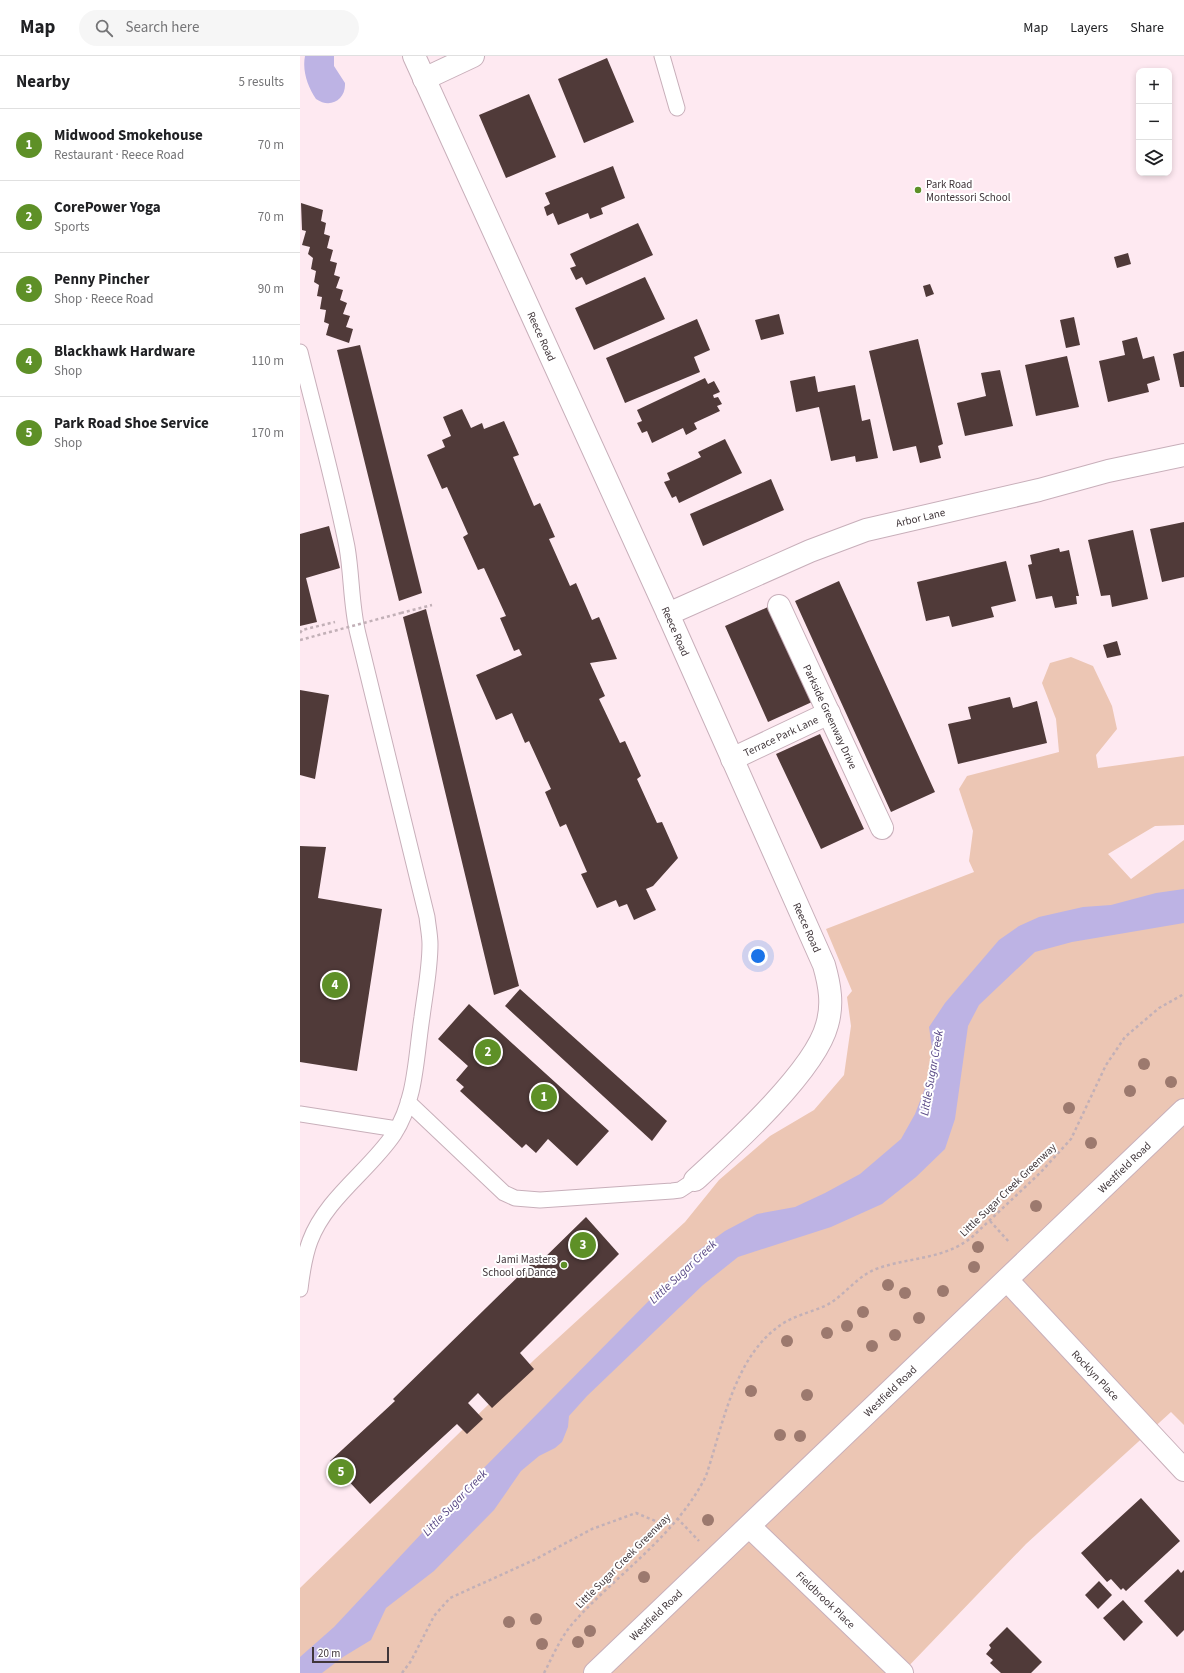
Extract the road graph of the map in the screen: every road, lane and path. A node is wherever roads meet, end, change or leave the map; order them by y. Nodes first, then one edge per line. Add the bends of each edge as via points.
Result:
1 (414, 56) edge
2 (473, 56) edge
3 (662, 56) edge
4 (424, 79) junction
5 (677, 108) dead end
6 (300, 352) edge
7 (1184, 455) edge
8 (432, 605) dead end
9 (779, 606) dead end
10 (668, 614) junction
11 (354, 617) junction
12 (300, 633) edge
13 (300, 640) edge
14 (829, 713) junction
15 (732, 759) junction
16 (882, 828) dead end
17 (1184, 994) edge
18 (408, 1102) junction
19 (1184, 1110) edge
20 (300, 1114) edge
21 (397, 1129) junction
22 (696, 1180) joint
23 (990, 1221) junction
24 (1026, 1262) junction
25 (1007, 1280) junction
26 (300, 1289) edge
27 (1184, 1470) edge
28 (677, 1518) junction
29 (670, 1527) junction
30 (750, 1527) junction
31 (716, 1559) junction
32 (402, 1673) edge
33 (544, 1673) edge
34 (595, 1673) edge
35 (902, 1673) edge

1 - 4 street, Reece Road
2 - 4 street
3 - 5 lane
4 - 10 street, Reece Road
6 - 11 lane via 347,547
7 - 10 street, Arbor Lane via 866,530 816,548
8 - 13 path, bridge
9 - 14 street, Parkside Greenway Drive
10 - 15 street, Reece Road
11 - 12 path via 302,630
11 - 18 lane via 427,917 430,943 416,1061
14 - 15 street, Terrace Park Lane
14 - 16 street, Parkside Greenway Drive
15 - 22 street, Reece Road via 824,966 830,986 831,1008 827,1027 808,1062 757,1120
17 - 23 path, Little Sugar Creek Greenway via 1159,1008 1125,1037 1106,1066 1071,1139
18 - 21 lane
18 - 22 lane via 504,1193 515,1198 540,1200 672,1191 680,1190
19 - 24 street, Westfield Road
20 - 21 lane
21 - 26 lane via 378,1155 319,1222 304,1260
23 - 24 path
23 - 28 path, Little Sugar Creek Greenway via 964,1243 950,1250 868,1272 835,1299 792,1318 771,1333 745,1366 723,1421 706,1476
24 - 25 street, Westfield Road
25 - 27 street, Rocklyn Place
25 - 30 street, Westfield Road
28 - 29 path, Little Sugar Creek Greenway
28 - 31 path
29 - 32 path via 636,1513 592,1529 534,1560 450,1598 434,1616
29 - 33 path, Little Sugar Creek Greenway via 573,1624 558,1644
30 - 31 street, Westfield Road
30 - 35 street, Fieldbrook Place
31 - 34 street, Westfield Road

